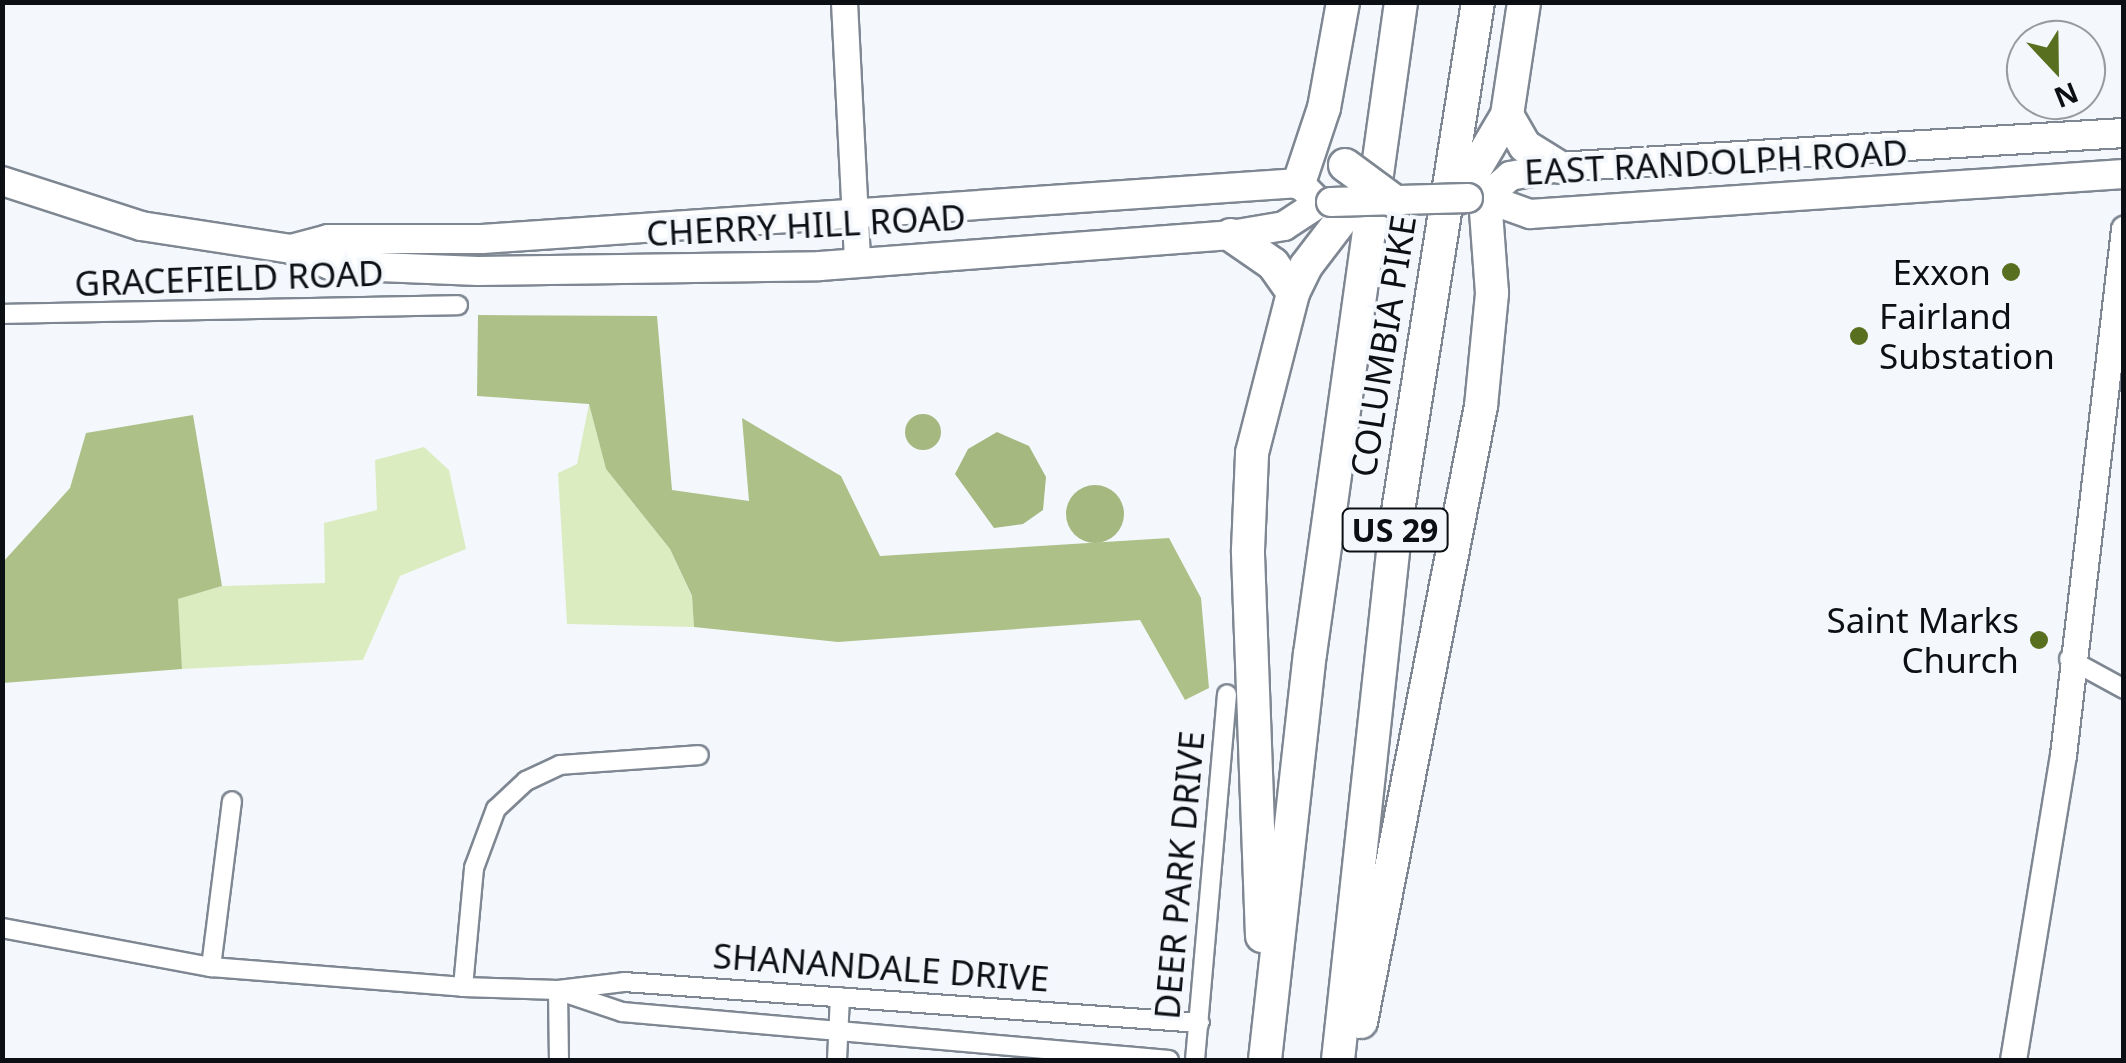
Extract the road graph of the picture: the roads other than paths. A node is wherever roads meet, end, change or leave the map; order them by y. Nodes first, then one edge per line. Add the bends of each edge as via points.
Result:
1 (844, 2) edge
2 (1343, 2) edge
3 (1401, 2) edge
4 (1478, 2) edge
5 (1524, 2) edge
6 (1324, 108) junction
7 (1507, 115) junction
8 (2124, 134) edge
9 (1558, 167) junction
10 (2124, 174) edge
11 (2, 181) edge
12 (1470, 194) junction
13 (1326, 198) junction
14 (1394, 201) junction
15 (854, 214) junction
16 (2124, 229) edge
17 (1231, 235) junction
18 (291, 249) junction
19 (857, 263) junction
20 (1293, 293) junction
21 (458, 305) dead end
22 (2, 314) edge
23 (2070, 659) junction
24 (2124, 689) edge
25 (1226, 694) dead end
26 (699, 755) dead end
27 (232, 801) dead end
28 (2, 928) edge
29 (211, 967) junction
30 (464, 986) junction
31 (558, 990) junction
32 (840, 997) junction
33 (1200, 1023) junction
34 (838, 1031) junction
35 (559, 1060) edge
36 (837, 1060) edge
37 (1169, 1060) edge
38 (1195, 1060) edge
39 (1264, 1060) edge
40 (1338, 1060) edge
41 (1353, 1060) edge
42 (2012, 1060) edge

1 - 15 main road
2 - 6 highway
3 - 39 highway, COLUMBIA PIKE / US 29 via 1320,575
4 - 40 highway, COLUMBIA PIKE / US 29 via 1396,524
5 - 7 highway
6 - 13 highway
6 - 14 highway, bridge via 1330,146
7 - 9 highway via 1525,146
7 - 12 highway
8 - 9 main road, EAST RANDOLPH ROAD
9 - 12 main road, EAST RANDOLPH ROAD via 1510,176
10 - 12 main road, EAST RANDOLPH ROAD via 1530,214
11 - 18 main road, CHERRY HILL ROAD via 141,226
12 - 14 main road, CHERRY HILL ROAD, bridge
12 - 41 highway via 1492,293 1481,406
13 - 14 main road, CHERRY HILL ROAD, bridge
13 - 15 main road, CHERRY HILL ROAD
13 - 17 main road, CHERRY HILL ROAD via 1284,226
13 - 20 highway via 1326,239
15 - 18 main road, CHERRY HILL ROAD via 482,238 328,239
15 - 19 main road
16 - 23 main road via 2085,580
17 - 19 main road, CHERRY HILL ROAD
17 - 20 highway via 1273,264
18 - 19 main road, CHERRY HILL ROAD via 330,265 478,271
20 - 39 highway via 1261,404 1249,502
21 - 22 street, GRACEFIELD ROAD
23 - 24 street
23 - 42 main road via 2063,755
25 - 33 street, DEER PARK DRIVE
26 - 30 street via 560,766 526,782 496,809 474,868
27 - 29 street
28 - 29 street, SHANANDALE DRIVE
29 - 30 street, SHANANDALE DRIVE
30 - 31 street, SHANANDALE DRIVE
31 - 32 street, SHANANDALE DRIVE via 624,982
31 - 34 street, SHANANDALE DRIVE via 622,1012
31 - 35 street
32 - 33 street, SHANANDALE DRIVE
32 - 34 street
33 - 38 street, DEER PARK DRIVE
34 - 36 street
34 - 37 street, SHANANDALE DRIVE

